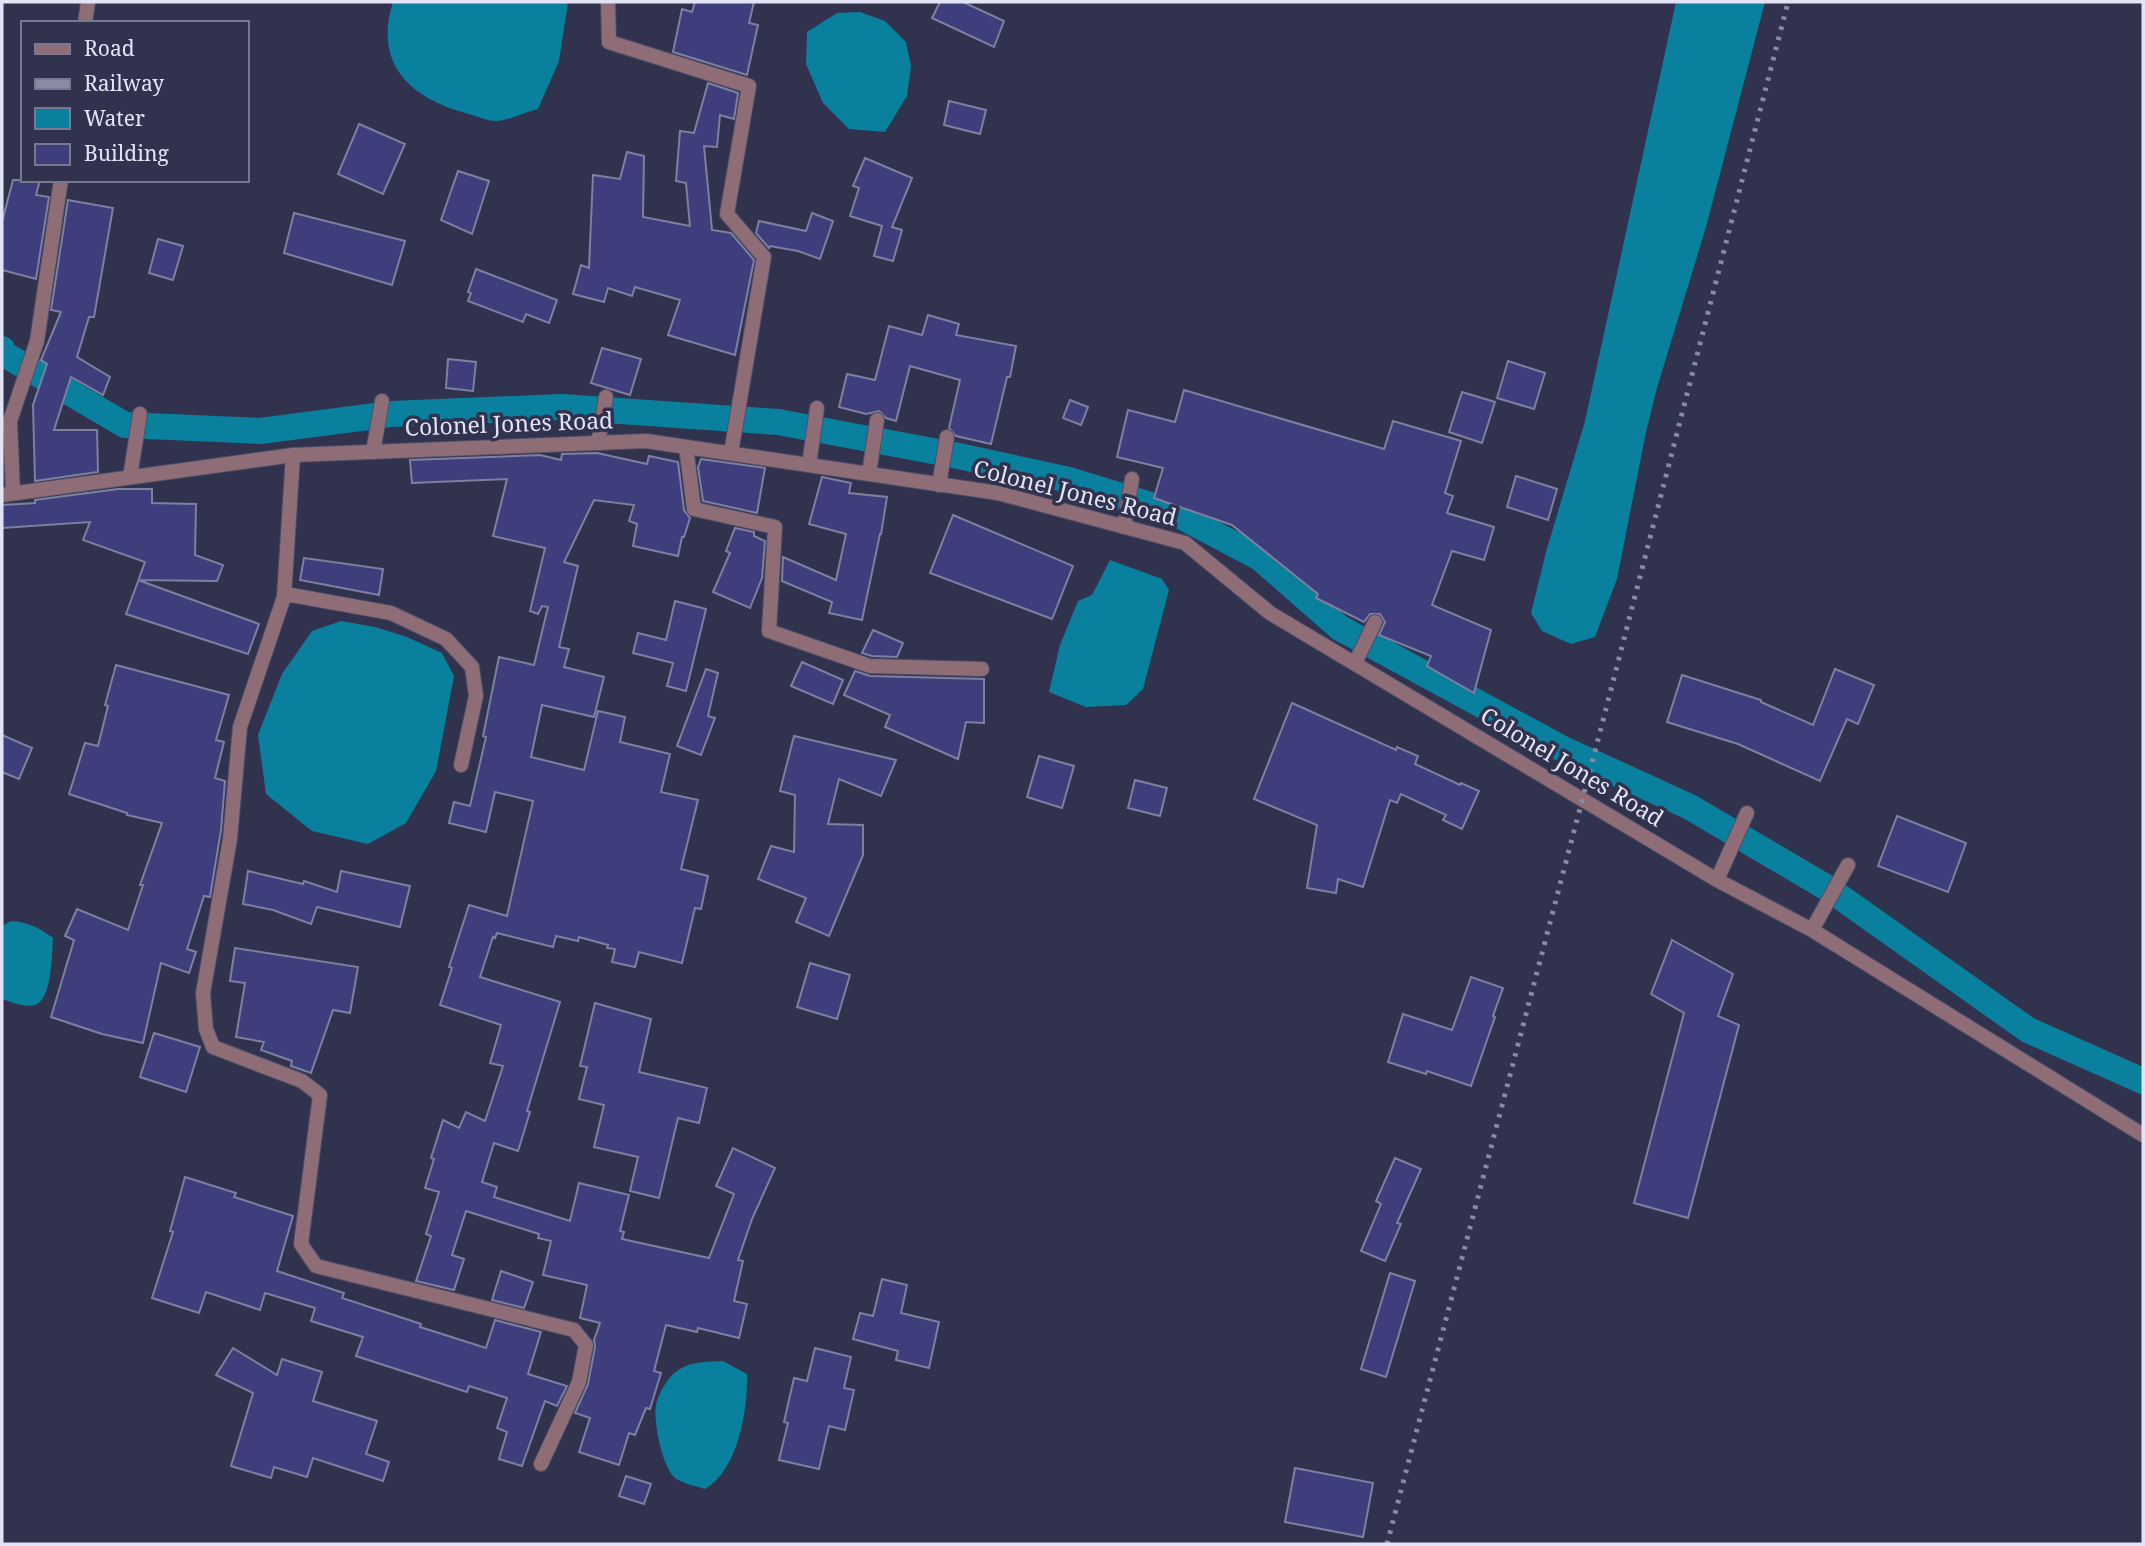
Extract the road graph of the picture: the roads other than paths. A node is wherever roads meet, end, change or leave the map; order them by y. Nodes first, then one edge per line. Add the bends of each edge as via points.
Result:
1 (88, 2) edge
2 (608, 2) edge
3 (85, 21) edge
4 (61, 182) edge
5 (606, 397) dead end
6 (382, 401) dead end
7 (817, 408) dead end
8 (140, 414) dead end
9 (877, 420) dead end
10 (947, 437) dead end
11 (598, 442) junction
12 (686, 447) junction
13 (374, 448) junction
14 (732, 448) junction
15 (293, 455) junction
16 (810, 458) junction
17 (869, 469) junction
18 (131, 477) junction
19 (1132, 479) dead end
20 (939, 481) junction
21 (7, 494) edge
22 (1125, 525) junction
23 (284, 597) junction
24 (1376, 622) dead end
25 (1355, 663) junction
26 (982, 669) dead end
27 (461, 765) dead end
28 (1747, 813) dead end
29 (1848, 865) dead end
30 (1717, 880) junction
31 (1812, 930) junction
32 (2143, 1135) edge
33 (541, 1464) dead end

1 - 3 street
2 - 14 street via 609,42 749,86 727,214 764,257
4 - 21 street via 37,341 10,421
5 - 11 street
6 - 13 street
7 - 16 street
8 - 18 street
9 - 17 street
10 - 20 street
11 - 12 street, Colonel Jones Road via 646,441
11 - 13 street, Colonel Jones Road
12 - 14 street, Colonel Jones Road
12 - 26 street via 694,509 775,527 769,631 870,666
13 - 15 street, Colonel Jones Road
14 - 16 street, Colonel Jones Road
15 - 18 street, Colonel Jones Road
15 - 23 street
16 - 17 street, Colonel Jones Road
17 - 20 street, Colonel Jones Road
18 - 21 street, Colonel Jones Road
19 - 22 street
20 - 22 street, Colonel Jones Road
22 - 25 street, Colonel Jones Road via 1185,543 1270,613
23 - 27 street via 391,613 446,639 472,667 476,696
23 - 33 street via 240,727 230,839 203,993 206,1029 213,1047 302,1081 320,1095 301,1244 316,1265 574,1330 586,1345 579,1382
24 - 25 street
25 - 30 street, Colonel Jones Road
28 - 30 street
29 - 31 street
30 - 31 street, Colonel Jones Road
31 - 32 street, Colonel Jones Road

